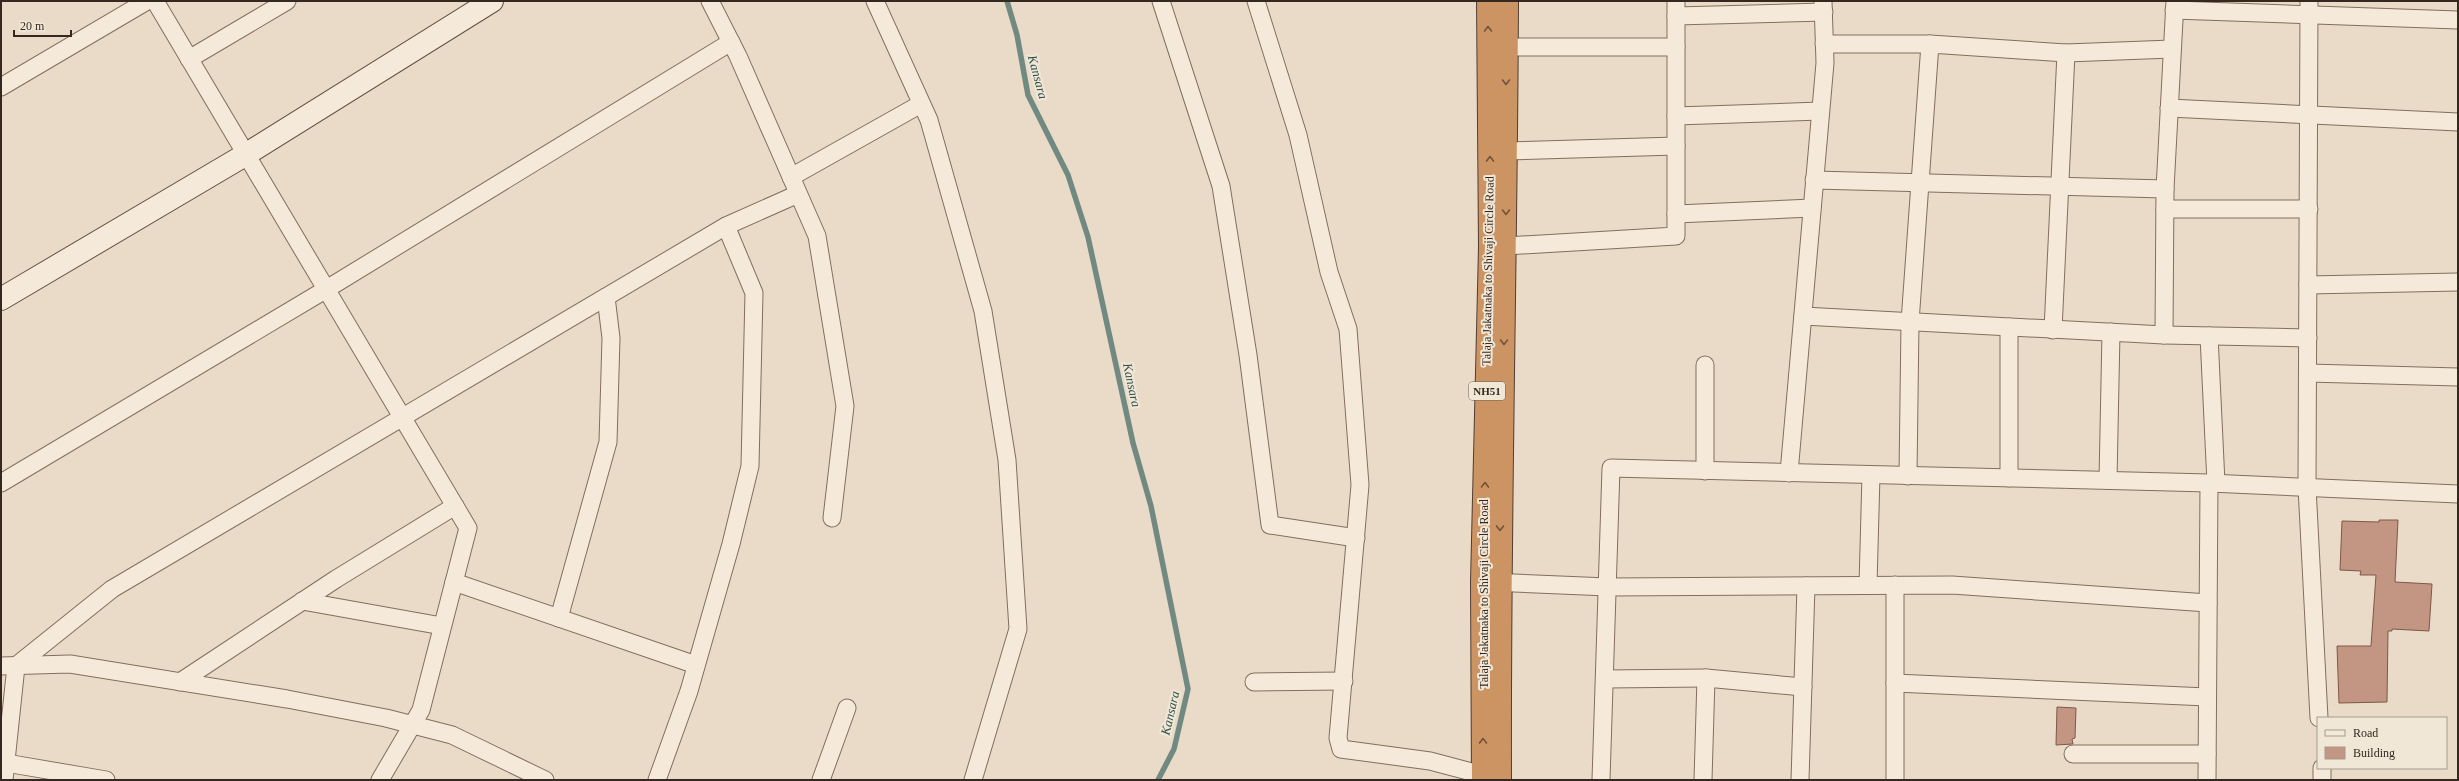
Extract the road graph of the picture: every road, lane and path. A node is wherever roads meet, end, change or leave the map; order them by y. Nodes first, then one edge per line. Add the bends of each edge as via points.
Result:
1 (147, 1) edge
2 (155, 1) edge
3 (287, 1) edge
4 (492, 1) edge
5 (710, 1) edge
6 (875, 1) edge
7 (1161, 1) edge
8 (1256, 1) edge
9 (1488, 1) edge
10 (1507, 1) edge
11 (1823, 6) edge
12 (2175, 6) edge
13 (2309, 8) edge
14 (1676, 9) edge
15 (2458, 20) edge
16 (731, 42) junction
17 (1824, 44) junction
18 (1930, 44) junction
19 (1506, 47) junction
20 (1676, 47) junction
21 (2172, 49) junction
22 (2066, 53) junction
23 (189, 59) junction
24 (1, 87) edge
25 (921, 104) junction
26 (2169, 108) junction
27 (1820, 111) junction
28 (2309, 115) junction
29 (1676, 116) junction
30 (2458, 122) edge
31 (1676, 146) junction
32 (1506, 151) junction
33 (245, 155) junction
34 (791, 177) junction
35 (1814, 180) junction
36 (1920, 182) junction
37 (2060, 186) junction
38 (2165, 189) junction
39 (798, 194) junction
40 (1812, 208) junction
41 (2165, 209) junction
42 (2308, 209) junction
43 (1676, 214) junction
44 (726, 226) junction
45 (1506, 246) junction
46 (2458, 282) edge
47 (2308, 285) junction
48 (325, 290) junction
49 (606, 297) junction
50 (1, 299) edge
51 (1803, 316) junction
52 (1910, 322) junction
53 (2009, 327) junction
54 (2054, 330) junction
55 (2111, 332) junction
56 (2164, 335) junction
57 (2210, 336) junction
58 (2308, 338) junction
59 (1705, 365) dead end
60 (2308, 373) junction
61 (2458, 376) edge
62 (402, 418) junction
63 (1705, 471) junction
64 (1789, 473) junction
65 (1871, 475) junction
66 (1908, 476) junction
67 (2009, 478) junction
68 (2108, 480) junction
69 (1, 483) edge
70 (2212, 483) junction
71 (2307, 487) junction
72 (2458, 494) edge
73 (455, 506) junction
74 (832, 518) dead end
75 (1356, 538) junction
76 (454, 582) junction
77 (1491, 582) junction
78 (1868, 585) junction
79 (1895, 585) junction
80 (1806, 586) junction
81 (1608, 587) junction
82 (302, 601) junction
83 (2208, 603) junction
84 (559, 618) junction
85 (442, 626) junction
86 (696, 665) junction
87 (9, 666) edge
88 (1706, 678) junction
89 (1605, 679) junction
90 (1344, 681) junction
91 (180, 682) junction
92 (1254, 682) dead end
93 (1895, 684) junction
94 (1803, 687) junction
95 (2207, 697) junction
96 (847, 708) dead end
97 (2319, 717) edge
98 (412, 725) junction
99 (2073, 754) dead end
100 (2207, 754) junction
101 (6, 763) junction
102 (2322, 769) edge
103 (534, 777) edge
104 (1489, 778) edge
105 (4, 780) edge
106 (106, 780) edge
107 (380, 780) edge
108 (657, 780) edge
109 (821, 780) edge
110 (973, 780) edge
111 (1601, 780) edge
112 (1702, 780) edge
113 (1800, 780) edge
114 (1895, 780) edge
115 (2207, 780) edge
116 (2322, 780) edge

1 - 24 street
2 - 23 street
3 - 23 street
4 - 33 street
5 - 16 street
6 - 25 street
7 - 75 street via 1221,186 1248,355 1270,524
8 - 75 street via 1298,135 1329,272 1348,329 1360,485
77 -> 9 highway, Talaja Jakatnaka to Shivaji Circle Road / NH51
10 - 19 highway, Talaja Jakatnaka to Shivaji Circle Road / NH51
11 - 14 street
11 - 17 street
12 - 13 street
12 - 21 street
13 - 15 street
13 - 28 street
14 - 20 street
16 - 34 street
16 - 48 street
17 - 18 street
17 - 27 street
18 - 22 street
18 - 36 street
19 - 20 street
19 -> 32 highway, Talaja Jakatnaka to Shivaji Circle Road / NH51
20 - 29 street
21 - 22 street
21 - 26 street
22 - 37 street
23 - 33 street
25 - 34 street
25 - 110 street via 929,120 984,311 1007,460 1018,630
26 - 28 street
26 - 38 street
27 - 29 street
27 - 35 street
28 - 30 street
28 - 42 street
29 - 31 street
31 - 32 street
31 - 43 street
32 -> 45 highway, Talaja Jakatnaka to Shivaji Circle Road / NH51
33 - 48 street
33 - 50 street
34 - 39 street
35 - 36 street
35 - 40 street
36 - 37 street
36 - 52 street
37 - 38 street
37 - 54 street
38 - 41 street
39 - 44 street
39 - 74 street via 817,236 845,406
40 - 43 street
40 - 51 street
41 - 42 street
41 - 56 street
42 - 47 street
43 - 45 street via 1676,236
44 - 49 street
44 - 86 street via 754,293 750,466 732,544
45 -> 77 highway, Talaja Jakatnaka to Shivaji Circle Road / NH51
46 - 47 street
47 - 58 street
48 - 62 street
48 - 69 street
49 - 62 street
49 - 84 street via 611,338 608,442
51 - 52 street
51 - 64 street
52 - 53 street
52 - 66 street
53 - 54 street
53 - 67 street
54 - 55 street
55 - 56 street
55 - 68 street
56 - 57 street
57 - 58 street
57 - 70 street
58 - 60 street
59 - 63 street
60 - 61 street
60 - 71 street
62 - 73 street
62 - 87 street via 112,589
63 - 64 street
63 - 81 street via 1611,468
64 - 65 street
65 - 66 street
65 - 78 street
66 - 67 street
67 - 68 street
68 - 70 street
70 - 71 street
70 - 83 street
71 - 72 street
71 - 97 street
73 - 76 street via 468,528
73 - 82 street
75 - 90 street
76 - 84 street
76 - 85 street
77 - 81 street
77 - 104 highway, Talaja Jakatnaka to Shivaji Circle Road / NH51
78 - 79 street
78 - 80 street
79 - 83 street via 1952,585
79 - 93 street
80 - 81 street
80 - 94 street
81 - 89 street
82 - 85 street
82 - 91 street
83 - 95 street
84 - 86 street
85 - 98 street via 421,710
86 - 108 street
87 - 91 street via 70,664
87 - 101 street
88 - 89 street
88 - 94 street
88 - 112 street
89 - 111 street
90 - 92 street
90 - 104 street via 1338,738 1341,749 1430,761
91 - 98 street via 287,698
93 - 95 street
93 - 114 street
94 - 113 street
95 - 100 street
96 - 109 street
98 - 103 street via 452,735
98 - 107 street
99 - 100 street
100 - 115 street
101 - 105 street
101 - 106 street
102 - 116 street

